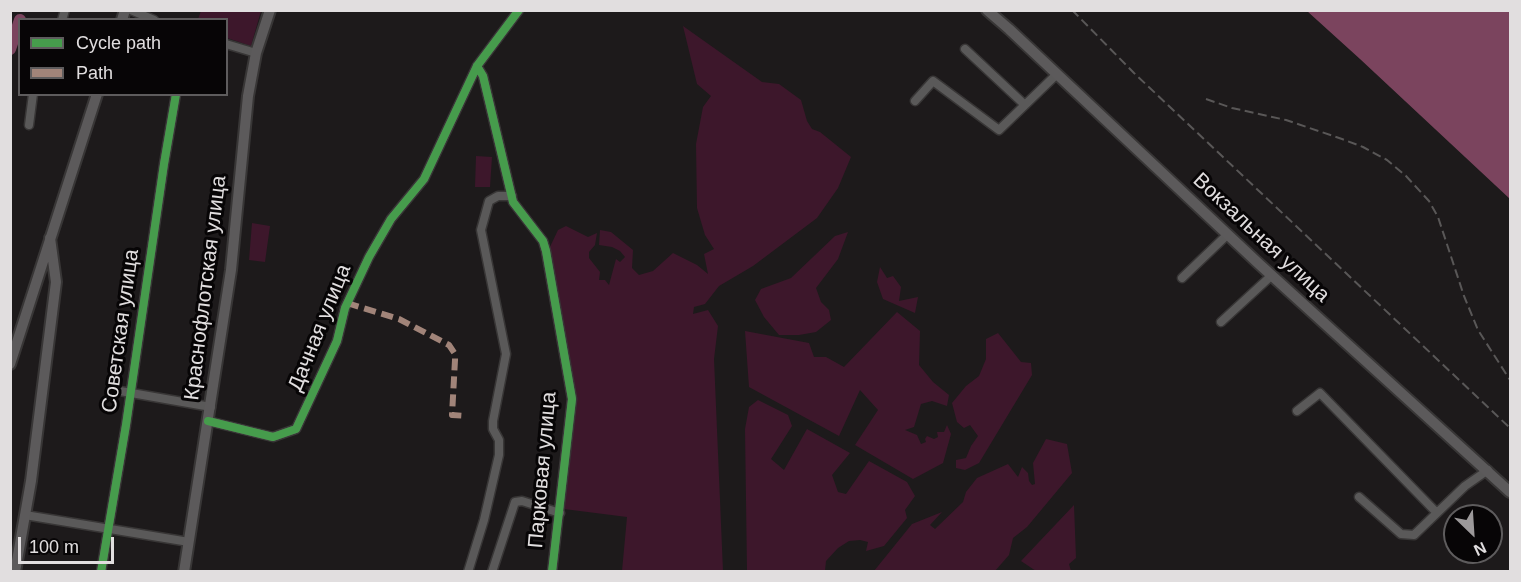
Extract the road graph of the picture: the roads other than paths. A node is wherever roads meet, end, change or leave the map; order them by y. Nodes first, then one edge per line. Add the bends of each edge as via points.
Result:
1 (130, 10) edge
2 (270, 10) edge
3 (519, 10) edge
4 (987, 10) edge
5 (149, 18) edge
6 (228, 45) edge
7 (965, 49) dead end
8 (256, 53) junction
9 (477, 66) junction
10 (1057, 74) junction
11 (33, 96) edge
12 (96, 96) edge
13 (176, 96) edge
14 (915, 101) dead end
15 (1025, 105) junction
16 (29, 125) dead end
17 (512, 196) junction
18 (1227, 236) junction
19 (50, 238) junction
20 (1271, 276) junction
21 (1182, 278) dead end
22 (1221, 321) dead end
23 (10, 364) edge
24 (120, 392) dead end
25 (130, 393) junction
26 (210, 407) junction
27 (1297, 411) dead end
28 (208, 421) junction
29 (1488, 470) junction
30 (1510, 492) edge
31 (1359, 497) dead end
32 (560, 513) junction
33 (1437, 513) junction
34 (25, 515) junction
35 (108, 530) junction
36 (189, 542) junction
37 (15, 572) edge
38 (101, 572) edge
39 (184, 572) edge
40 (468, 572) edge
41 (492, 572) edge
42 (552, 572) edge

1 - 5 street
2 - 8 main road, Краснофлотская улица
3 - 9 street, Дачная улица
4 - 10 main road, Вокзальная улица
6 - 8 street
7 - 15 street
8 - 26 main road, Краснофлотская улица via 231,270
9 - 17 street, Парковая улица via 483,76
9 - 28 street, Дачная улица via 424,179 391,219 357,280 337,341 296,429 273,437
10 - 15 street
10 - 18 main road, Вокзальная улица
11 - 16 street
12 - 19 main road
13 - 25 street, Советская улица
14 - 15 street via 933,81 999,130
17 - 32 street, Парковая улица via 543,241 572,399
17 - 40 street via 489,201 481,230 506,354 493,421 499,454
18 - 20 main road, Вокзальная улица
18 - 21 street
19 - 23 main road
19 - 34 main road via 56,282
20 - 22 street
20 - 29 main road, Вокзальная улица
24 - 25 street
25 - 26 street
25 - 35 street, Советская улица
26 - 28 main road, Краснофлотская улица
27 - 33 street via 1320,393
28 - 36 main road, Краснофлотская улица
29 - 30 main road, Вокзальная улица
29 - 33 street
31 - 33 street via 1407,536 1414,535
32 - 41 street, Парковая улица via 516,502
32 - 42 street, Парковая улица
34 - 35 street
34 - 37 main road
35 - 36 street
35 - 38 street, Советская улица
36 - 39 main road, Краснофлотская улица

